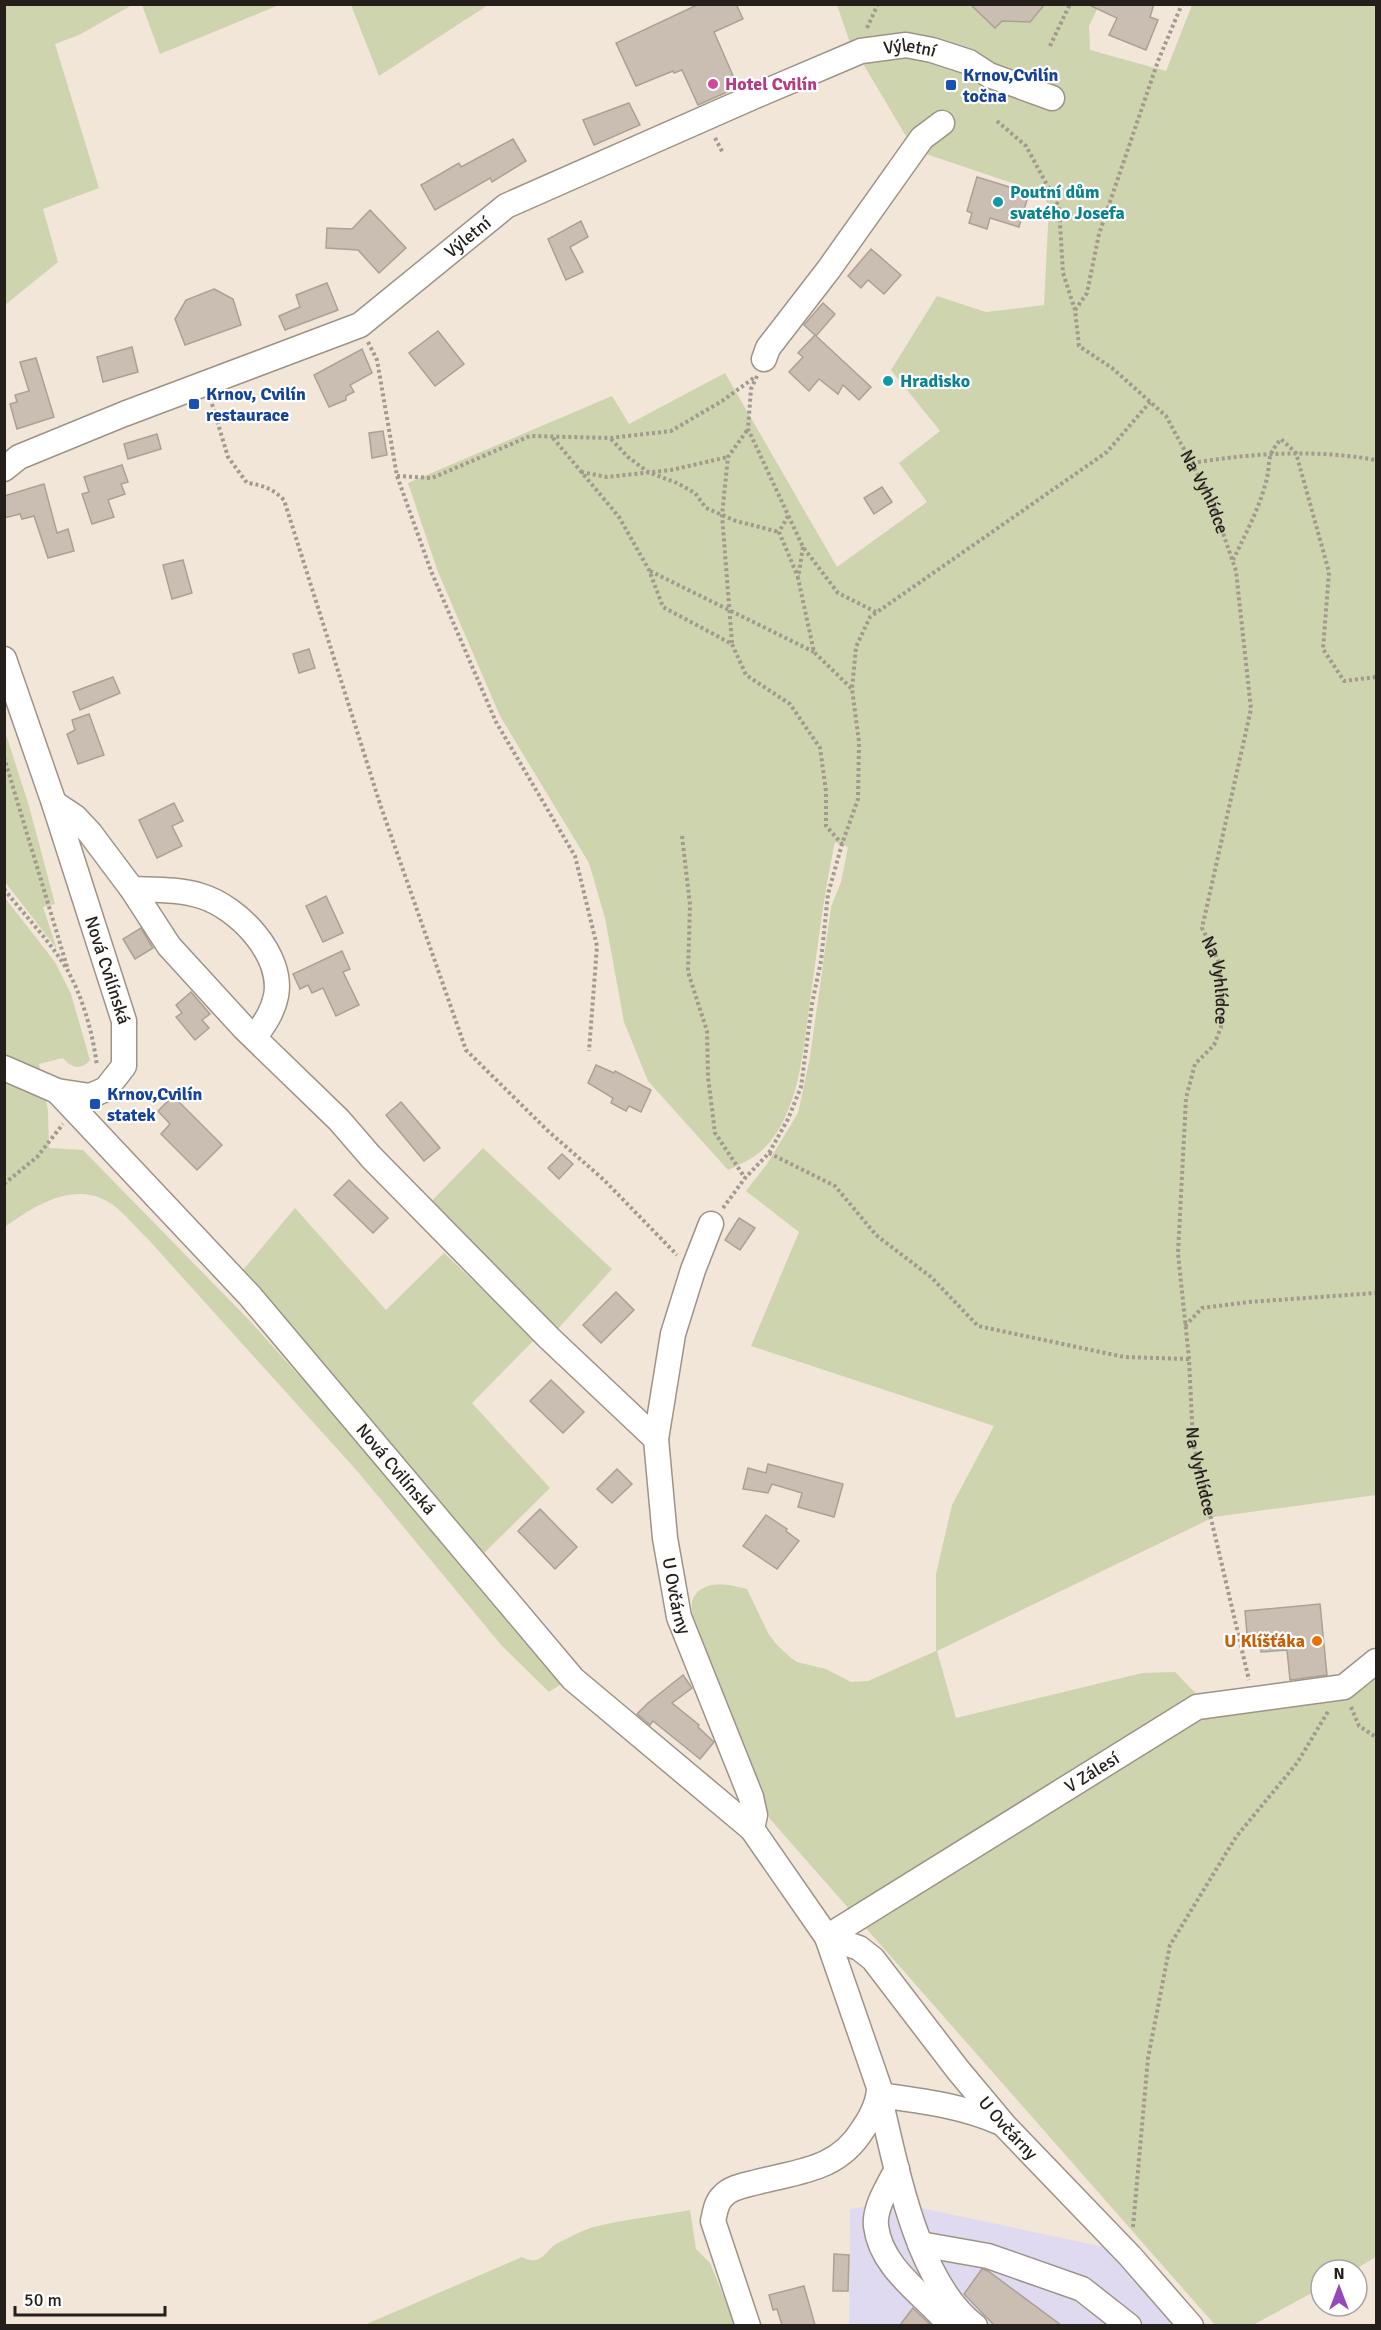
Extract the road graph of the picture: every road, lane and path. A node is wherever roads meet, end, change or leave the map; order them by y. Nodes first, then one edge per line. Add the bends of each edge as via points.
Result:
1 (1071, 4) edge
2 (1182, 4) edge
3 (1050, 46) dead end
4 (1052, 98) dead end
5 (997, 121) dead end
6 (942, 123) dead end
7 (716, 140) dead end
8 (723, 153) dead end
9 (1075, 310) junction
10 (360, 326) junction
11 (760, 367) junction
12 (206, 383) junction
13 (1150, 402) junction
14 (747, 429) junction
15 (553, 438) junction
16 (610, 438) junction
17 (1270, 453) junction
18 (1296, 453) junction
19 (728, 457) junction
20 (1377, 460) edge
21 (1191, 463) junction
22 (4, 469) edge
23 (581, 472) junction
24 (648, 472) junction
25 (397, 476) junction
26 (722, 515) junction
27 (788, 515) junction
28 (779, 532) junction
29 (803, 546) junction
30 (1233, 561) junction
31 (649, 570) junction
32 (798, 578) junction
33 (729, 610) junction
34 (876, 612) junction
35 (732, 644) junction
36 (814, 652) junction
37 (4, 659) edge
38 (1377, 677) edge
39 (852, 689) junction
40 (4, 757) edge
41 (54, 803) junction
42 (682, 836) dead end
43 (842, 844) junction
44 (4, 889) edge
45 (132, 889) junction
46 (69, 973) junction
47 (255, 1037) junction
48 (589, 1052) dead end
49 (4, 1068) edge
50 (82, 1102) junction
51 (769, 1153) junction
52 (745, 1178) junction
53 (4, 1184) edge
54 (711, 1224) joint
55 (693, 1270) junction
56 (1377, 1293) edge
57 (1184, 1326) junction
58 (1188, 1359) junction
59 (656, 1440) junction
60 (1377, 1661) edge
61 (1344, 1687) junction
62 (1254, 1698) junction
63 (1377, 1737) edge
64 (752, 1829) junction
65 (827, 1937) junction
66 (958, 2070) junction
67 (879, 2095) junction
68 (944, 2103) junction
69 (1004, 2125) junction
70 (897, 2169) junction
71 (920, 2244) junction
72 (1130, 2256) junction
73 (748, 2325) edge
74 (951, 2325) edge
75 (975, 2325) edge
76 (1129, 2325) edge
77 (1191, 2325) edge

1 - 3 path
2 - 9 path via 1158,61 1099,234 1087,293
4 - 10 street, Výletní via 990,75 969,62 906,45 861,51 506,206
5 - 9 path, Na Vyhlídce via 1026,146 1059,207 1064,273
6 - 11 street via 922,138 768,348
7 - 8 path
9 - 13 path, Na Vyhlídce via 1079,346 1112,368
10 - 12 street, Výletní
10 - 25 path via 377,360
11 - 14 path via 751,389
11 - 16 path via 722,401 671,431
12 - 22 street, Výletní via 19,457
12 - 55 path via 228,457 247,483 268,487 284,500 381,807 466,1050
13 - 21 path, Na Vyhlídce via 1166,416
13 - 34 path via 1107,452
14 - 19 path
14 - 27 path
15 - 16 path
15 - 23 path
15 - 25 path via 530,436 432,478
16 - 24 path
17 - 18 path
17 - 18 path via 1281,439
17 - 21 path
17 - 30 path via 1266,481
18 - 20 path via 1344,454
18 - 38 path via 1329,572 1323,649 1344,681
19 - 24 path
19 - 26 path
21 - 30 path, Na Vyhlídce via 1212,501
23 - 24 path via 607,477
23 - 31 path via 619,517
24 - 26 path via 695,493 706,508
25 - 48 path via 430,571 496,722 575,856 597,946
26 - 28 path
26 - 33 path
27 - 28 path
27 - 29 path
28 - 32 path
29 - 32 path
29 - 34 path via 838,593
30 - 57 path, Na Vyhlídce via 1251,709 1202,928 1218,960 1221,1027 1214,1046 1195,1064 1186,1098 1178,1253
31 - 33 path
31 - 35 path via 663,607
32 - 36 path
33 - 35 path
33 - 36 path
34 - 39 path via 856,647
35 - 43 path via 746,675 790,704 820,748 826,826
36 - 39 path
37 - 41 street, Nová Cvilínská
39 - 43 path via 859,742 858,799
40 - 46 path
41 - 45 street via 90,833
41 - 50 street, Nová Cvilínská via 124,1021 124,1066 106,1089
42 - 52 path via 690,905 688,972 707,1031 715,1133
43 - 51 path via 828,894 801,1087
44 - 46 path
45 - 47 street via 169,946
45 - 47 street via 204,896 237,915 258,937 276,977 277,994 272,1012
46 - 50 path via 82,1005 98,1068
47 - 59 street via 549,1338
49 - 50 street, Nová Cvilínská
50 - 53 path via 37,1157
50 - 64 street, Nová Cvilínská via 573,1679
51 - 52 path
51 - 58 path via 835,1186 876,1235 931,1277 978,1326 1124,1357
52 - 54 path
54 - 55 street, U Ovčárny
55 - 59 street, U Ovčárny via 672,1334
56 - 57 path via 1202,1308
57 - 58 path, Na Vyhlídce
58 - 62 path, Na Vyhlídce via 1193,1442
59 - 64 street, U Ovčárny via 665,1538 679,1617 751,1797 755,1815
60 - 61 street
61 - 62 street, V Zálesí
61 - 63 path via 1359,1726
61 - 72 path via 1297,1763 1236,1837 1170,1945 1148,2058
62 - 65 street, V Zálesí via 1197,1707
64 - 65 street
65 - 66 street, U Ovčárny via 859,1948 873,1959
65 - 67 street
66 - 68 street via 953,2093
66 - 69 street, U Ovčárny
67 - 68 street
67 - 70 street
67 - 73 street via 872,2116 847,2151 829,2163 737,2187 723,2196 717,2206 713,2221
68 - 69 street
69 - 72 street, U Ovčárny
70 - 71 street
70 - 74 street via 879,2208 876,2225 884,2250 897,2271
71 - 75 street via 947,2297
71 - 76 street via 988,2256 1082,2289
72 - 77 street, U Ovčárny

